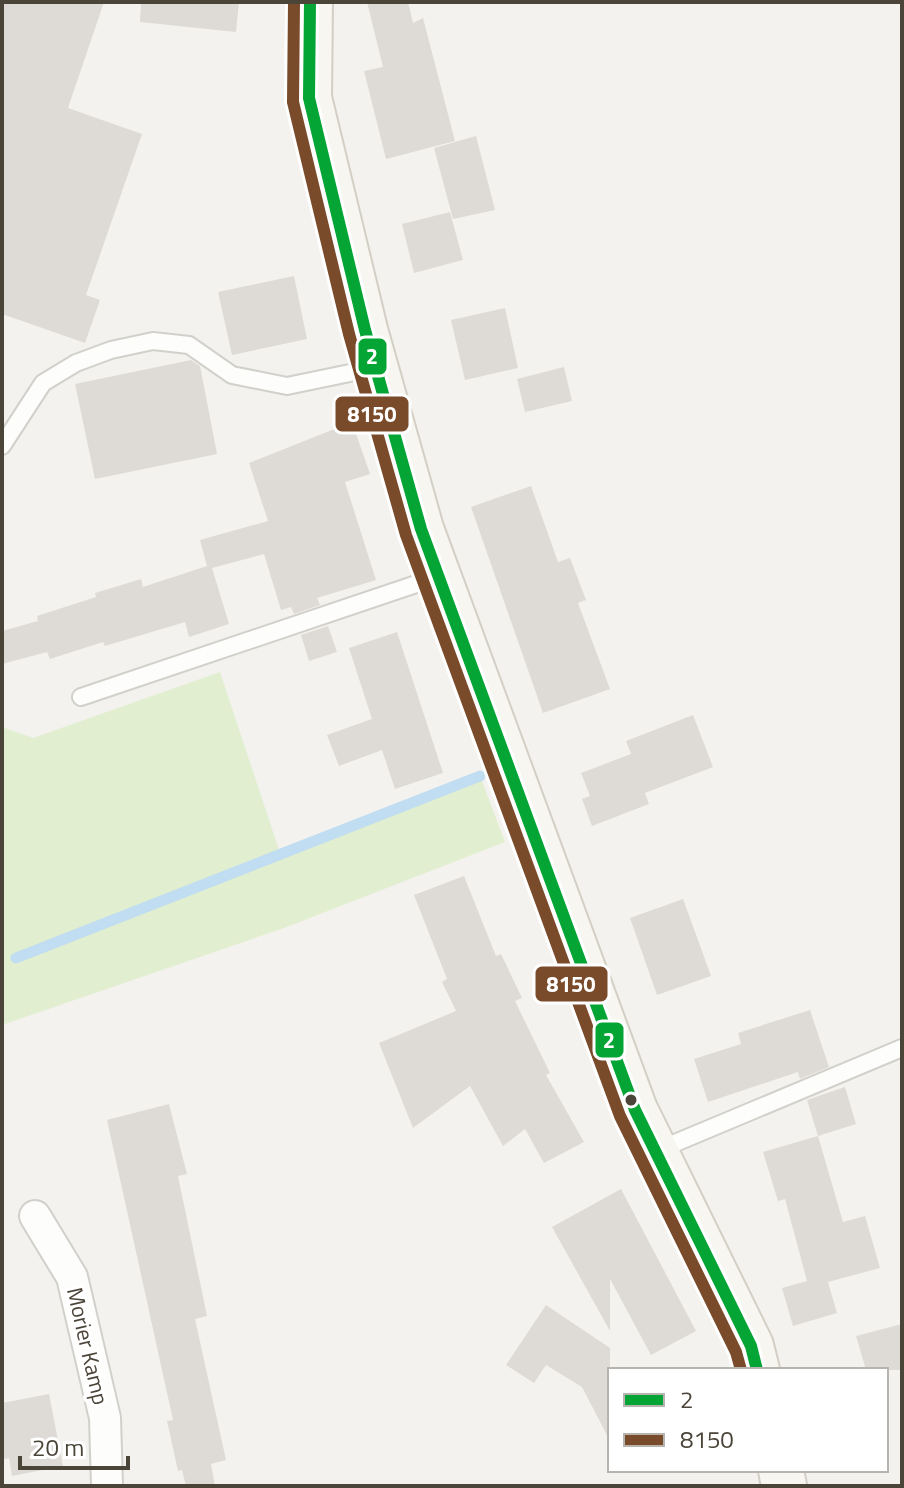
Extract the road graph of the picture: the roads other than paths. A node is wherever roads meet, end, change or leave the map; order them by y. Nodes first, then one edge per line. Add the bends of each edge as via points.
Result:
1 (310, 2) edge
2 (376, 368) junction
3 (2, 446) edge
4 (438, 577) junction
5 (81, 697) dead end
6 (902, 1048) edge
7 (655, 1152) junction
8 (35, 1216) dead end
9 (756, 1368) edge
10 (107, 1486) edge

1 - 2 main road via 309,98
2 - 3 lane via 287,386 232,375 189,345 153,341 87,359 43,383
2 - 4 main road
4 - 5 lane
4 - 7 main road via 629,1096
6 - 7 lane
7 - 9 main road via 751,1346
8 - 10 street, Morier Kamp via 72,1277 105,1418

